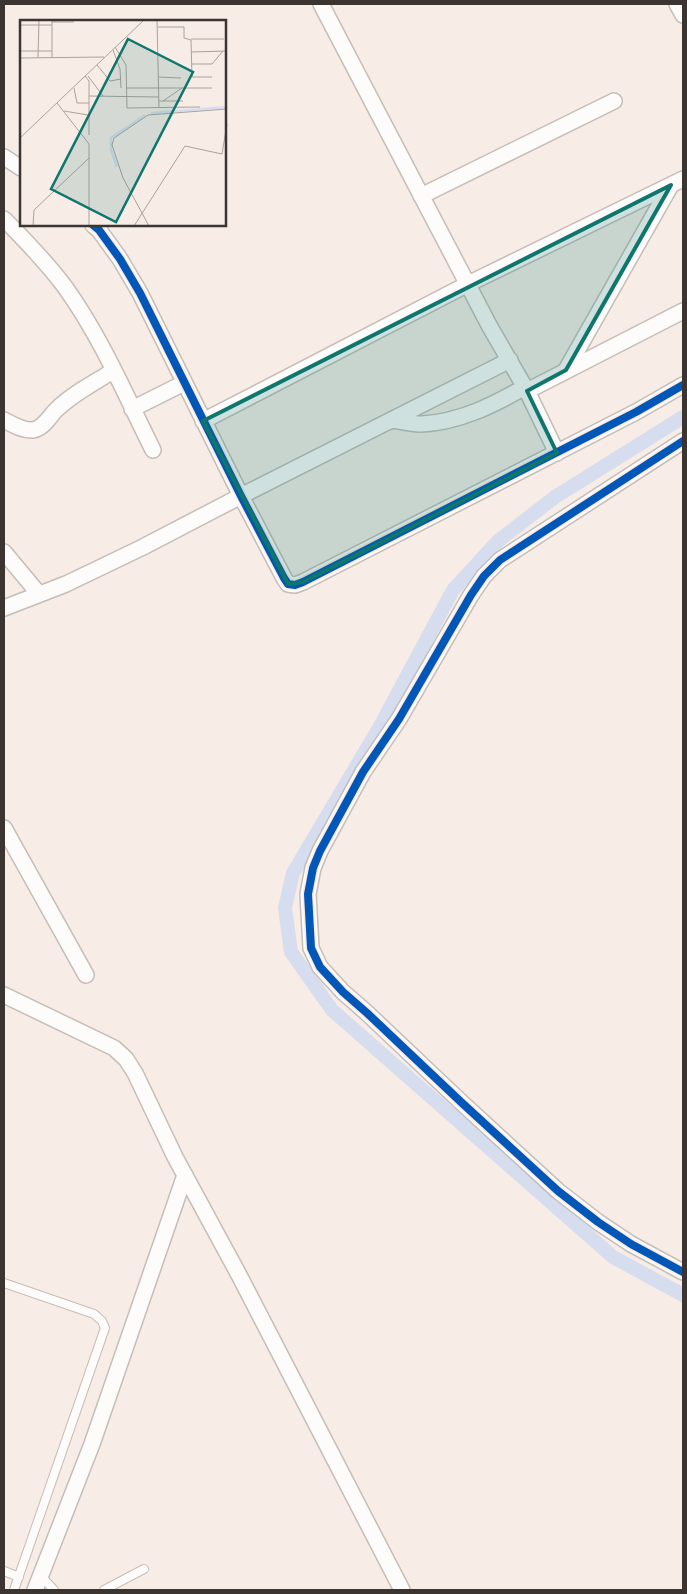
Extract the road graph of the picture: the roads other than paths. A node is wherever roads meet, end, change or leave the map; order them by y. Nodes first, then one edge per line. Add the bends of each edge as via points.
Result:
1 (321, 4) edge
2 (677, 4) edge
3 (683, 15) edge
4 (614, 101) dead end
5 (4, 157) edge
6 (20, 167) edge
7 (677, 182) edge
8 (421, 196) junction
9 (4, 219) edge
10 (94, 226) edge
11 (468, 284) junction
12 (683, 311) edge
13 (510, 360) junction
14 (566, 370) junction
15 (113, 371) junction
16 (184, 383) junction
17 (683, 385) edge
18 (526, 389) junction
19 (132, 409) junction
20 (4, 420) edge
21 (391, 420) junction
22 (203, 422) junction
23 (683, 442) edge
24 (152, 450) dead end
25 (556, 453) junction
26 (241, 496) junction
27 (4, 552) edge
28 (38, 594) junction
29 (4, 608) edge
30 (4, 828) edge
31 (86, 975) dead end
32 (4, 995) edge
33 (185, 1175) junction
34 (683, 1272) edge
35 (4, 1284) edge
36 (144, 1569) dead end
37 (4, 1572) edge
38 (41, 1576) junction
39 (19, 1577) junction
40 (14, 1590) edge
41 (36, 1590) edge
42 (54, 1590) edge
43 (104, 1590) edge
44 (402, 1590) edge

1 - 8 street
2 - 3 street
4 - 8 street
5 - 6 street
7 - 11 street
7 - 14 street
8 - 11 street
9 - 15 street via 65,287
10 - 16 street via 120,259 140,293
11 - 13 street
11 - 22 street
12 - 14 street
13 - 18 street
13 - 21 street
14 - 18 street
15 - 19 street
15 - 20 street via 74,396 37,429 22,428
16 - 19 street
16 - 22 street
17 - 25 street
18 - 21 street via 478,411 449,419 421,424
18 - 25 street
19 - 24 street
21 - 26 street
22 - 26 street
23 - 34 street via 500,560 484,576 351,793 320,851 308,894 309,934 314,958 343,992 558,1190 631,1244
25 - 26 street via 295,585 288,584 284,578
26 - 28 street via 142,548
27 - 28 street
28 - 29 street
30 - 31 street
32 - 33 street via 96,1038 126,1059
33 - 38 street via 92,1444
33 - 44 street
35 - 39 lane via 94,1314 100,1318 104,1328
36 - 43 lane
37 - 39 lane
38 - 41 street
38 - 42 lane
39 - 40 lane

